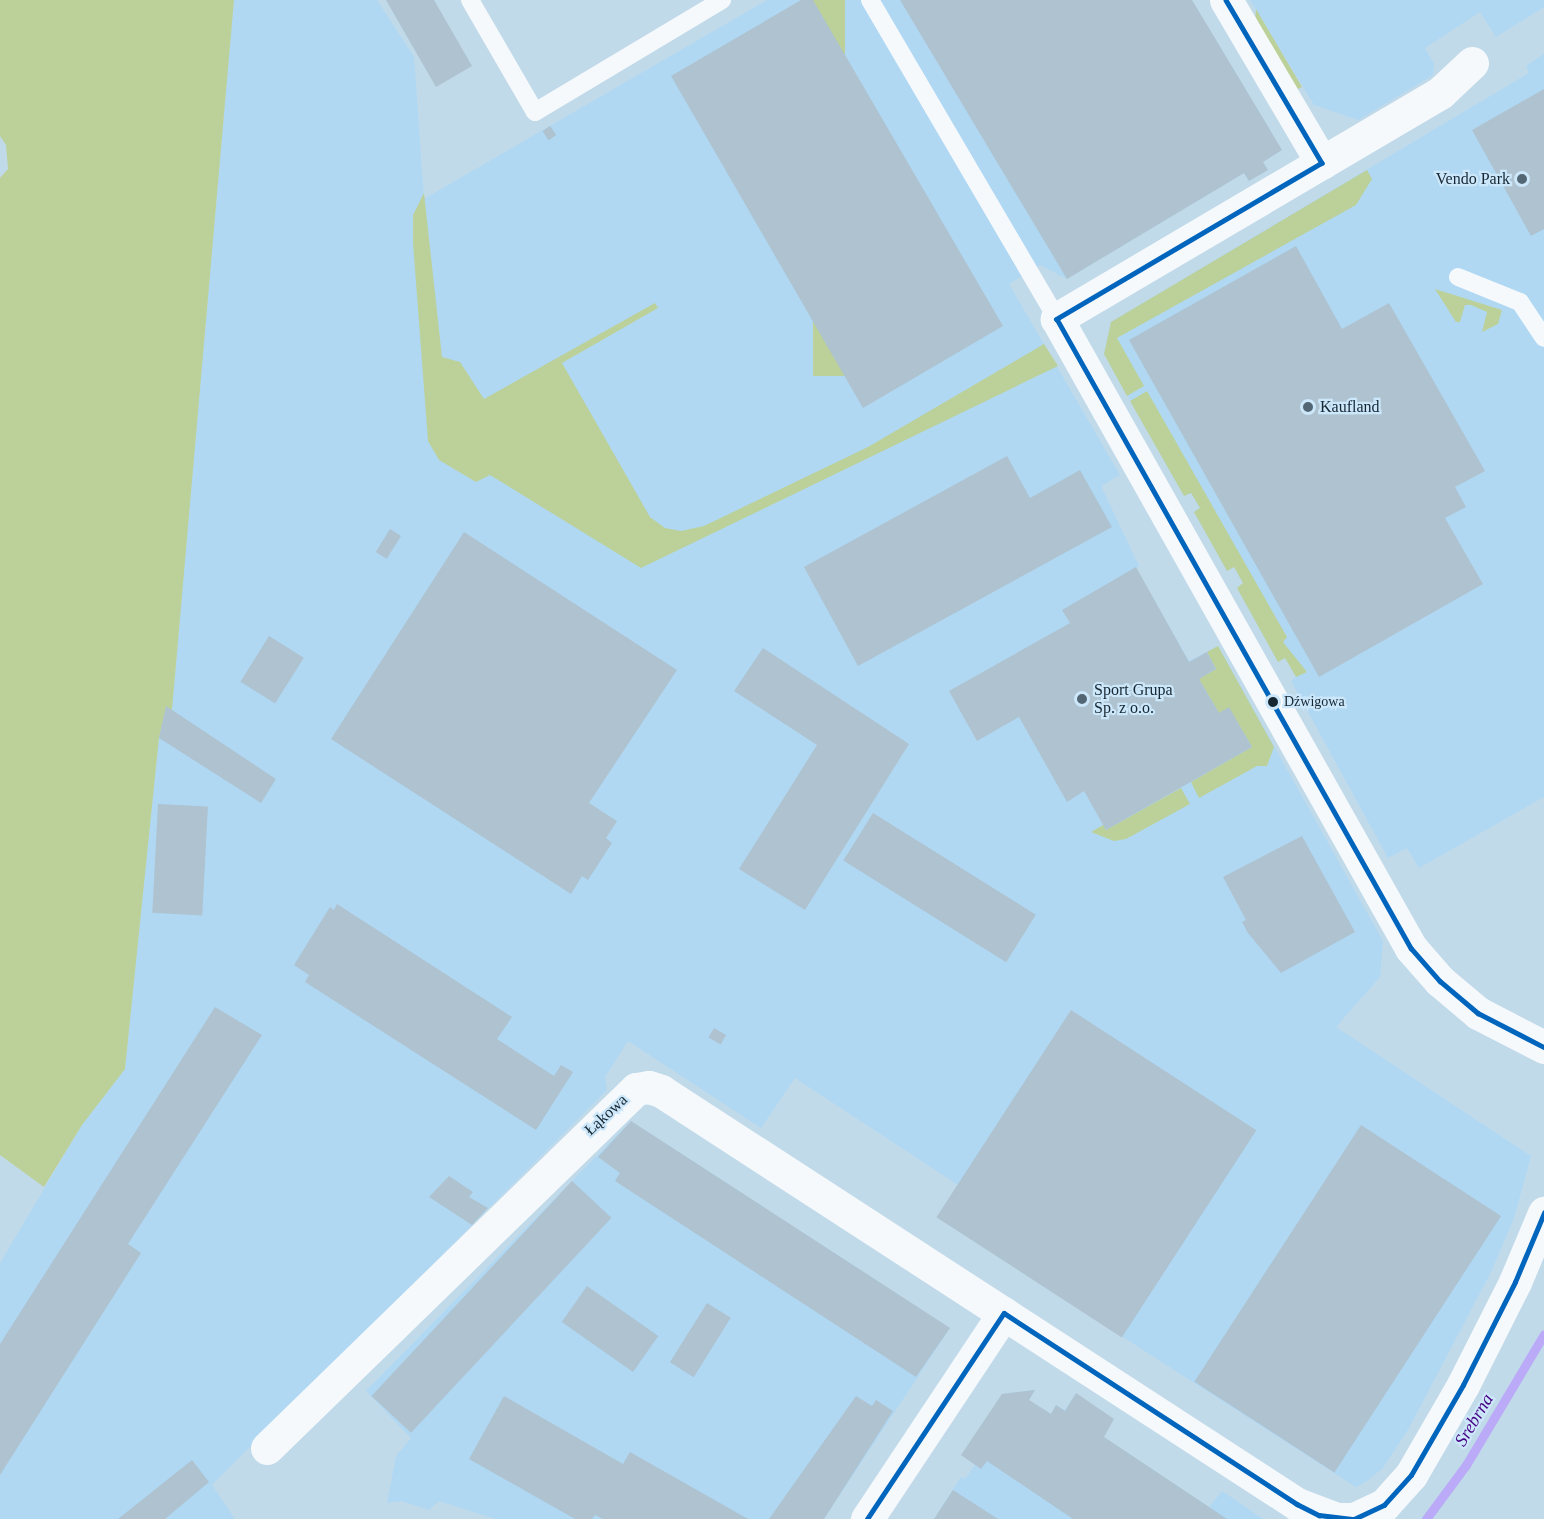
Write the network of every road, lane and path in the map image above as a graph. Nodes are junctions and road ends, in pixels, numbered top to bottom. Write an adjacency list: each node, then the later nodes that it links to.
1 (470, 0): 2 (lane)
2 (722, 0)
3 (870, 0): 8 (lane)
4 (1226, 0): 6 (street)
5 (1472, 63): 6 (street)
6 (1322, 163): 8 (street)
7 (1458, 277): 9 (lane)
8 (1057, 319): 10 (street)
9 (1544, 338)
10 (1544, 1047)
11 (1544, 1213): 12 (street, Łąkowa)
12 (1004, 1314): 13 (street, Łąkowa); 14 (street)
13 (267, 1448)
14 (867, 1519)

